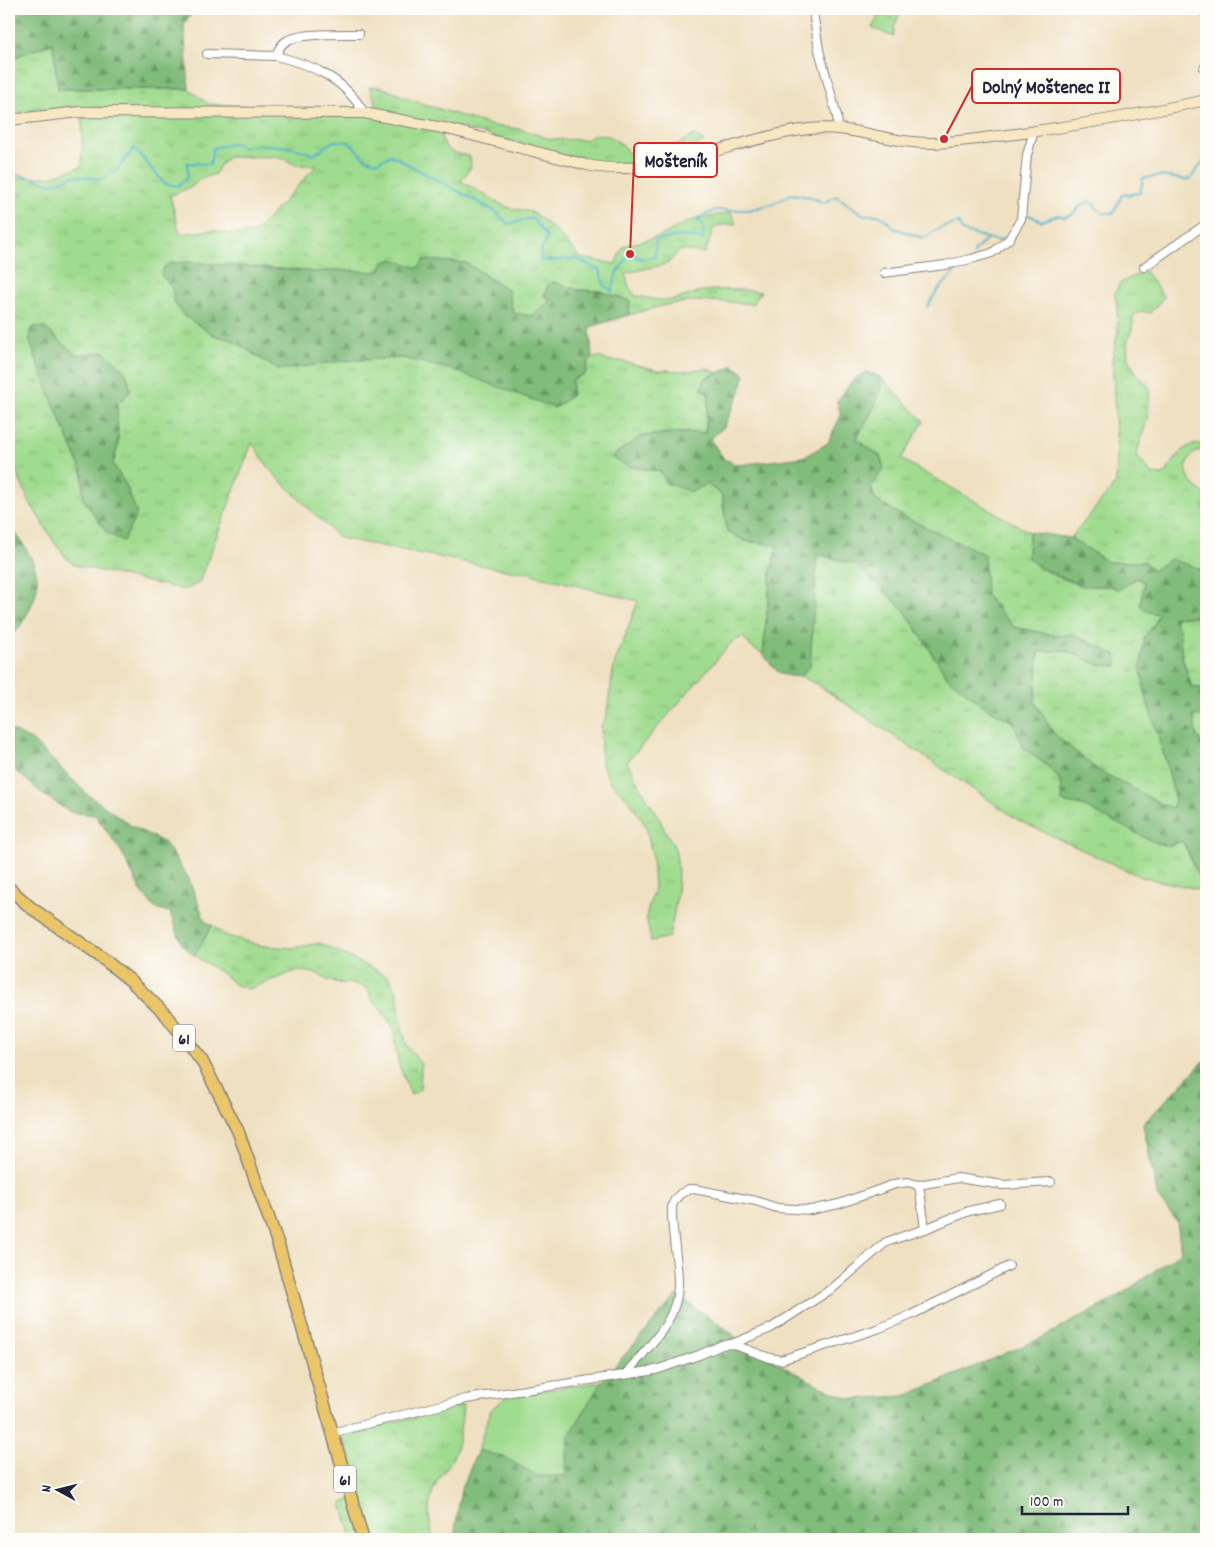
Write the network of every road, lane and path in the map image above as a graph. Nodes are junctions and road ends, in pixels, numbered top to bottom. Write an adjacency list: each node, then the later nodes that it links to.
1 (1202, 9): 2 (street)
2 (1206, 16)
3 (814, 18): 10 (street)
4 (359, 34): 6 (street)
5 (207, 54): 6 (street)
6 (276, 56): 8 (street)
7 (1206, 100): 11 (street)
8 (364, 113): 9 (street); 10 (street)
9 (9, 120)
10 (838, 128): 11 (street)
11 (1034, 131): 14 (street)
12 (1206, 224): 13 (street)
13 (1144, 267)
14 (884, 273)
15 (9, 888): 23 (main road, 61)
16 (1051, 1182): 17 (street)
17 (918, 1185): 19 (street); 22 (street)
18 (1000, 1204): 19 (street)
19 (925, 1229): 21 (street)
20 (1009, 1266): 21 (street)
21 (732, 1344): 22 (street)
22 (626, 1374): 23 (street)
23 (331, 1433): 24 (main road, 61)
24 (363, 1539)

